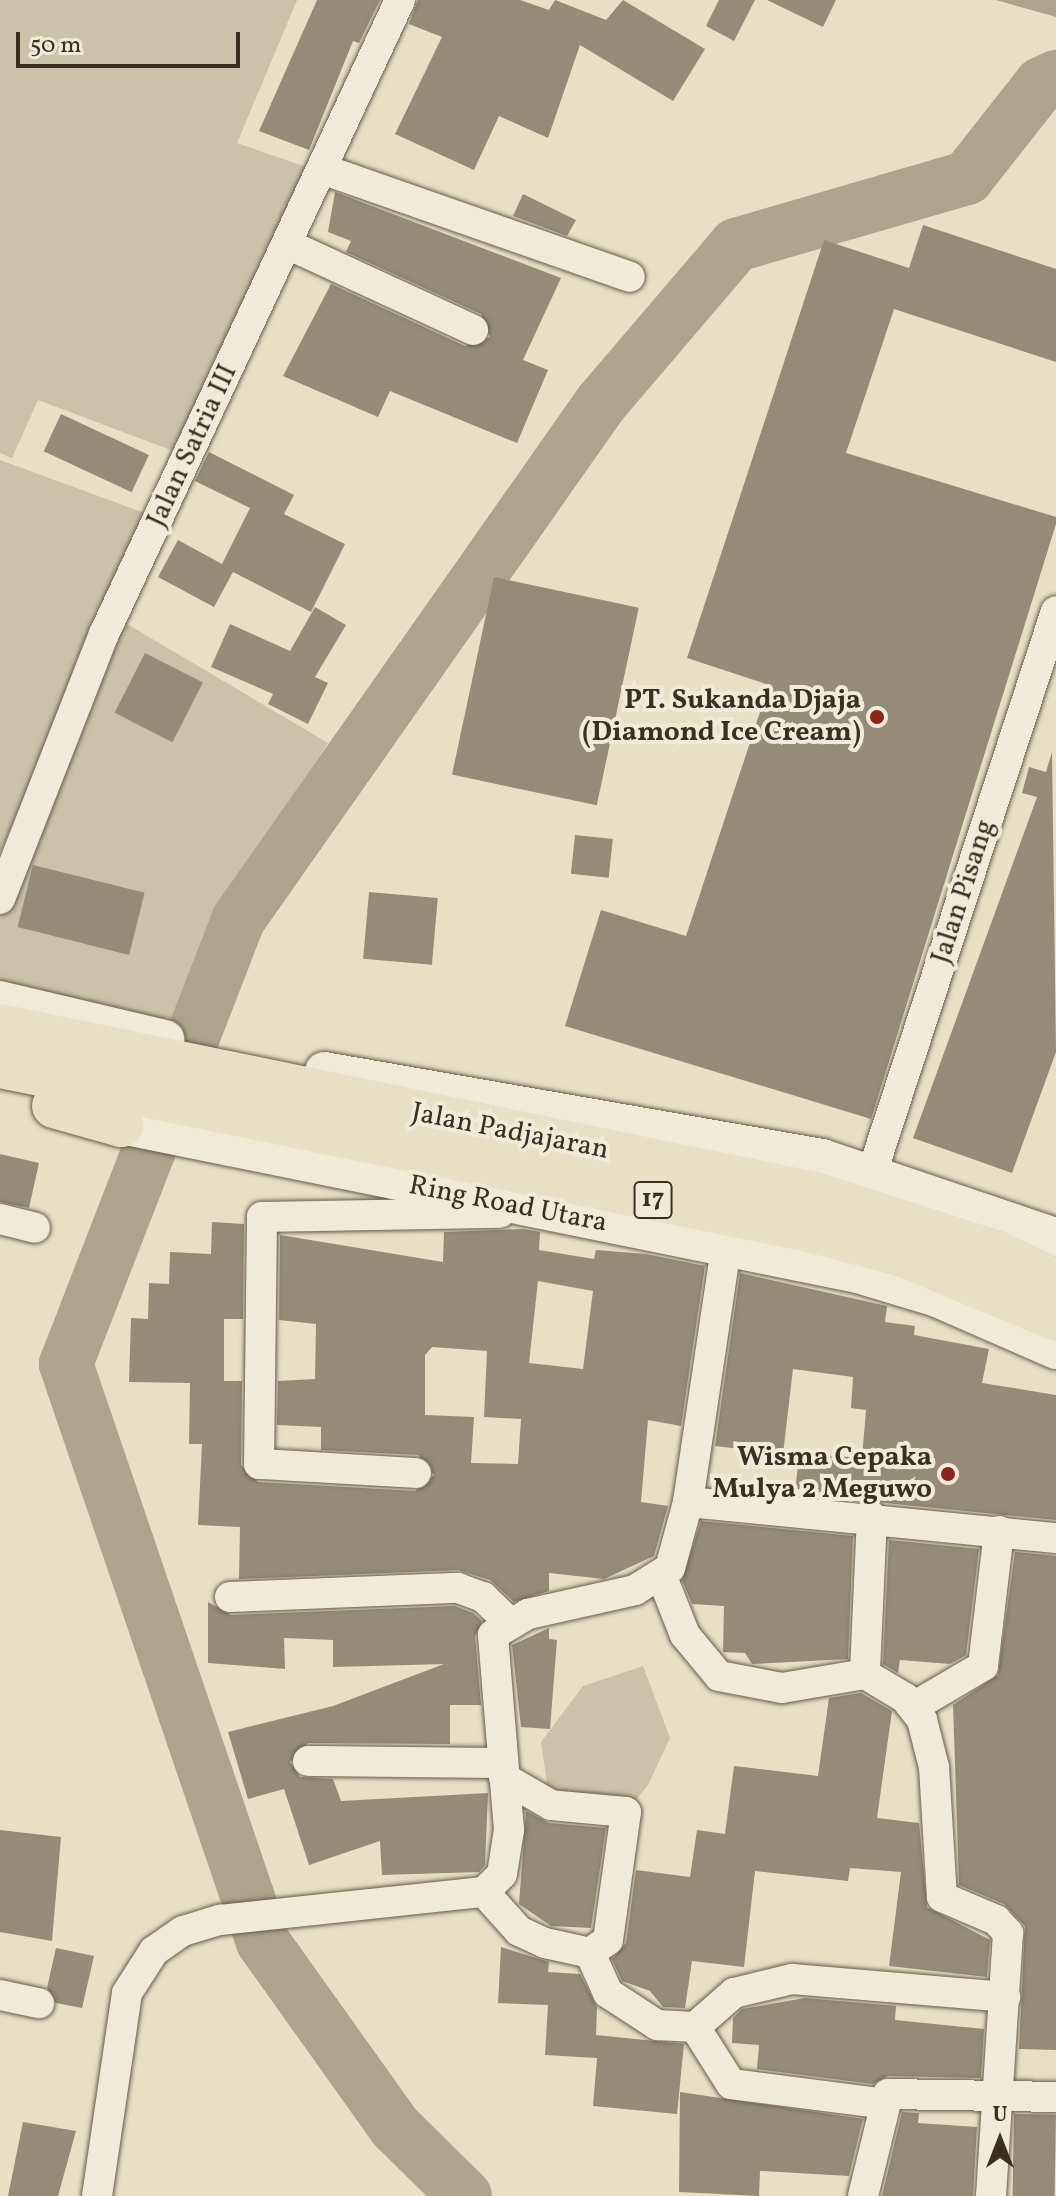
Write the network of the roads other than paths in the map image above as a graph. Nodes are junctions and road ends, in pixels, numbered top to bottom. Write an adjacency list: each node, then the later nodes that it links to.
1 (400, 0): 2 (street, Jalan Satria III)
2 (322, 169): 3 (street, Jalan Satria III); 4 (street)
3 (287, 244): 5 (street); 7 (street, Jalan Satria III)
4 (630, 277)
5 (473, 330)
6 (1056, 611): 15 (street, Jalan Pisang)
7 (0, 899)
8 (0, 1000): 11 (street, Ring Road Utara)
9 (0, 1026): 11 (highway, Jalan Padjajaran / 17)
10 (0, 1066): 11 (highway, Jalan Padjajaran / 17)
11 (132, 1078): 12 (highway, Ring Road Utara); 13 (highway, Jalan Padjajaran / 17); 13 (street, Ring Road Utara)
12 (0, 1091)
13 (244, 1102): 14 (highway, Jalan Padjajaran / 17); 16 (street, Ring Road Utara); 22 (highway, Jalan Padjajaran / 17)
14 (580, 1131): 15 (street); 21 (highway, Jalan Padjajaran / 17)
15 (872, 1173): 19 (street)
16 (552, 1213): 20 (street, Ring Road Utara); 24 (street)
17 (0, 1219): 18 (street)
18 (35, 1228)
19 (1056, 1237)
20 (726, 1247): 23 (street, Ring Road Utara); 25 (street)
21 (1056, 1281)
22 (1056, 1319)
23 (1056, 1350)
24 (416, 1473)
25 (688, 1502): 26 (street); 29 (street)
26 (872, 1517): 27 (street); 32 (street)
27 (999, 1531): 28 (street); 33 (street)
28 (1056, 1538)
29 (662, 1577): 31 (street); 32 (street)
30 (230, 1597): 31 (street)
31 (508, 1621): 35 (street)
32 (865, 1674): 33 (street)
33 (915, 1706): 39 (street)
34 (308, 1761): 35 (street)
35 (503, 1770): 36 (street); 37 (street)
36 (484, 1892): 37 (street); 45 (street)
37 (590, 1953): 41 (street)
38 (0, 1995): 40 (street)
39 (1005, 1997): 41 (street); 42 (street)
40 (39, 2003)
41 (695, 2027): 44 (street)
42 (998, 2093): 43 (street); 44 (street); 47 (street)
43 (1056, 2097)
44 (880, 2103): 46 (street)
45 (97, 2196)
46 (863, 2196)
47 (991, 2196)

